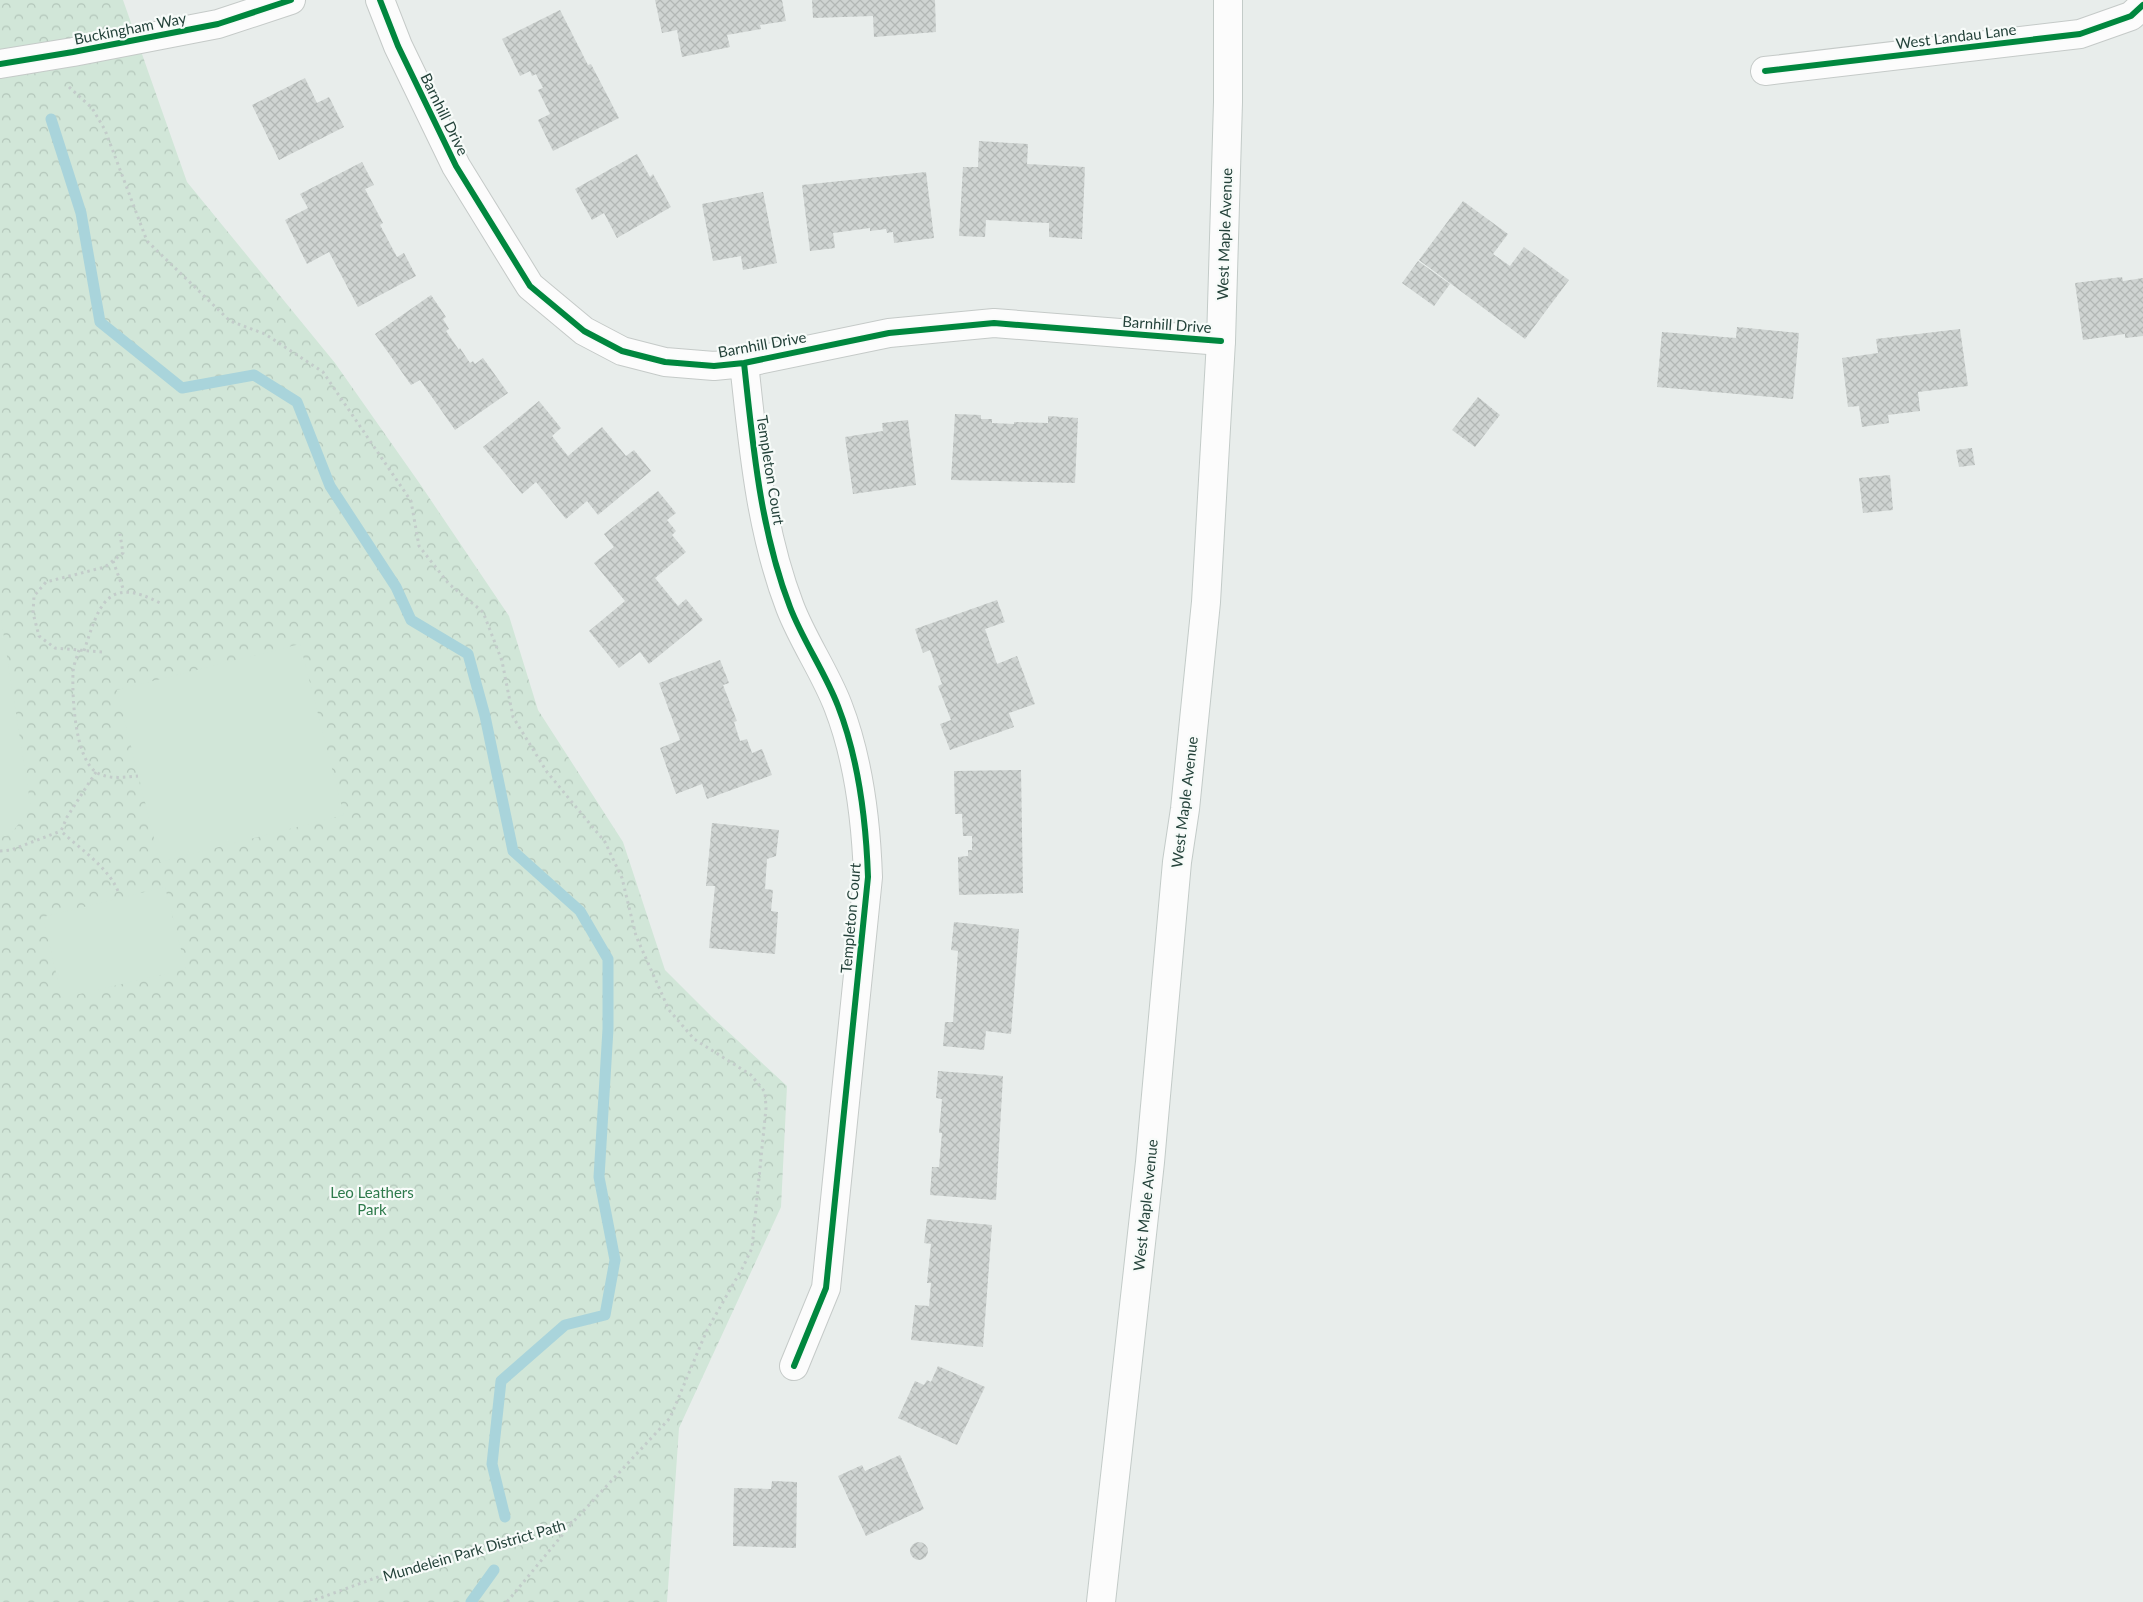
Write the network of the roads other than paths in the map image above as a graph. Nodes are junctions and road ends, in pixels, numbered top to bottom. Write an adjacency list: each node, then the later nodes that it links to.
1 (290, 0): 5 (street, Buckingham Way)
2 (380, 0): 8 (street, Barnhill Drive)
3 (1228, 0): 7 (street, West Maple Avenue)
4 (2143, 5): 6 (street, West Landau Lane)
5 (0, 64)
6 (1765, 70)
7 (1221, 341): 8 (street, Barnhill Drive); 10 (street, West Maple Avenue)
8 (744, 363): 9 (street, Templeton Court)
9 (794, 1366)
10 (1101, 1602)

